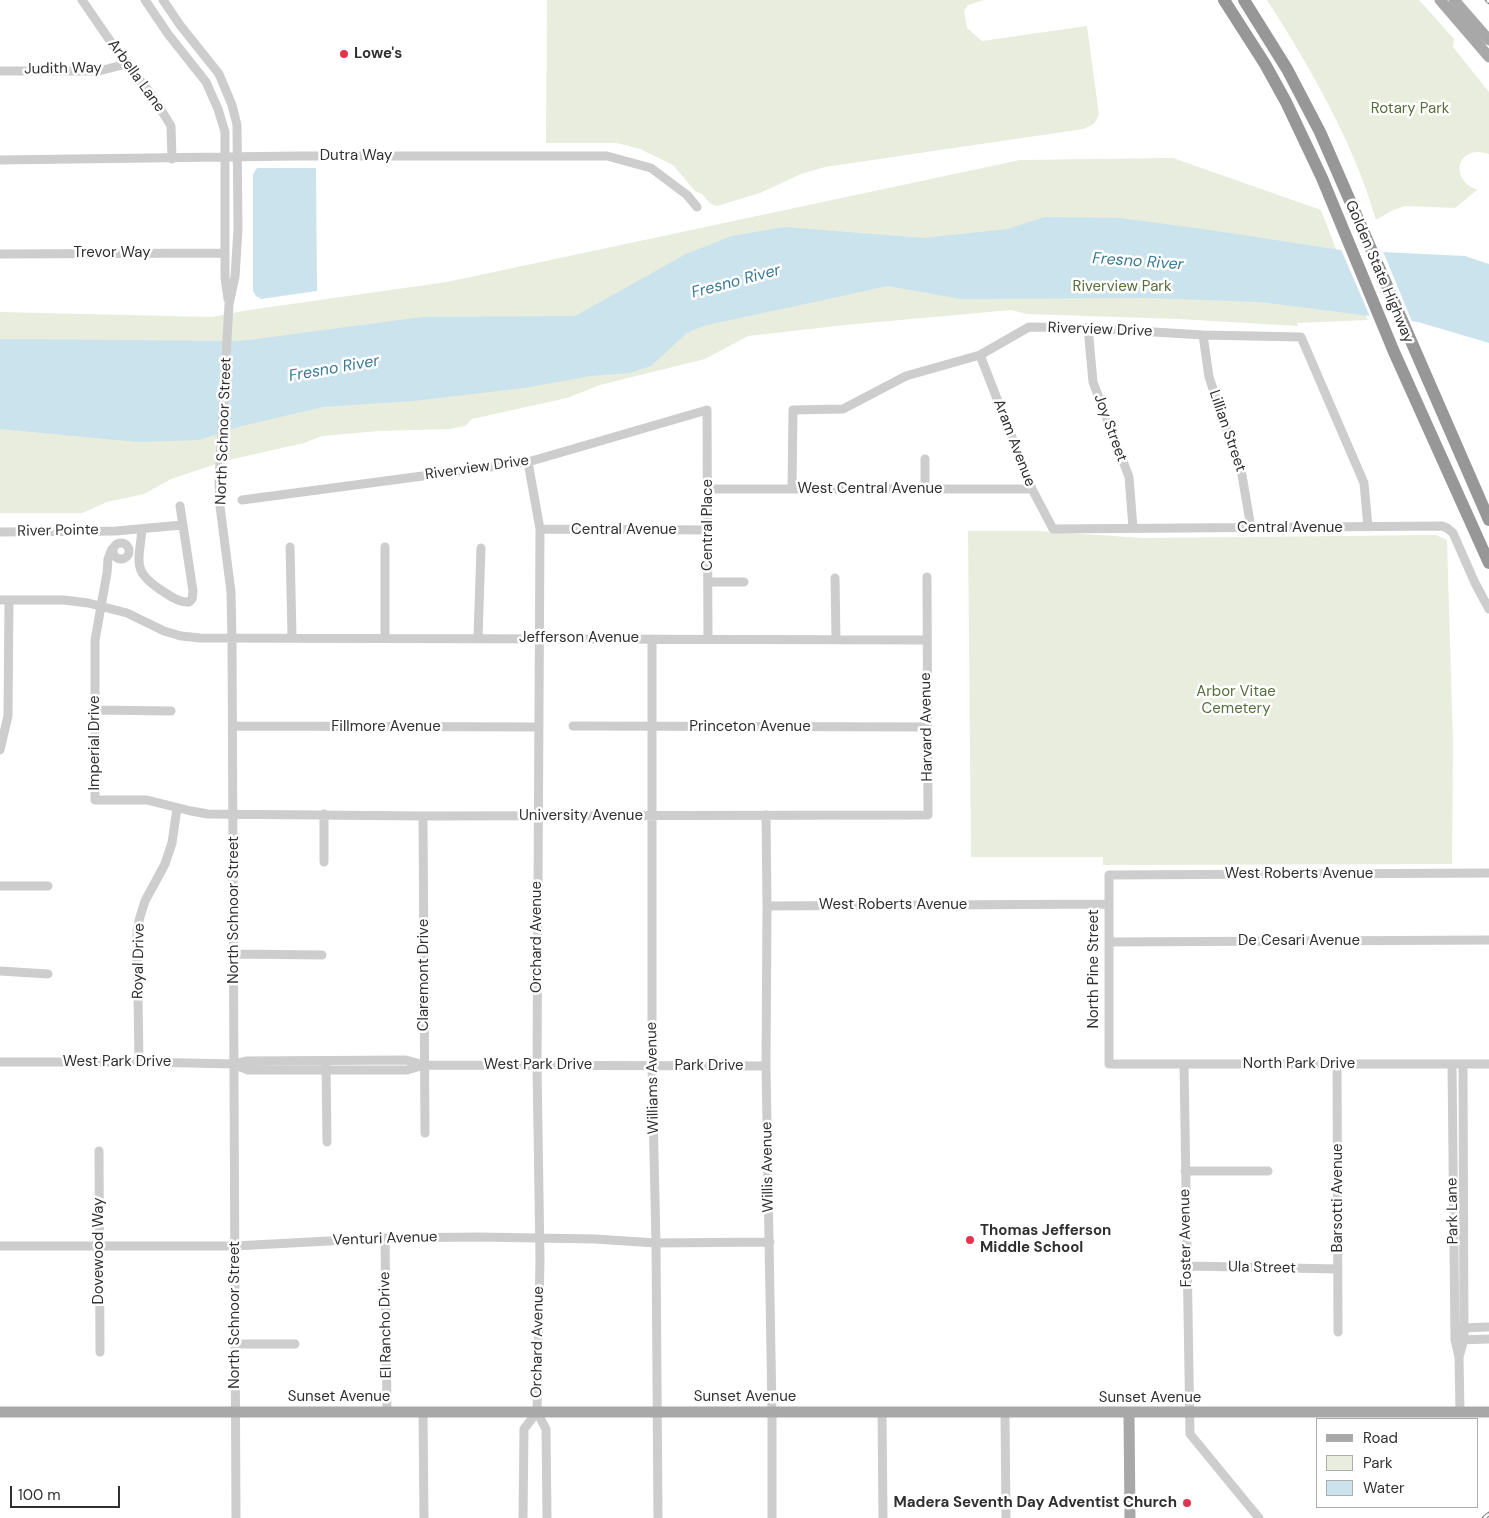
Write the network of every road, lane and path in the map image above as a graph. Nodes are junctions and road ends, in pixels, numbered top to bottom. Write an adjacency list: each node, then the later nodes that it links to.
1 (82, 0): 10 (street, Arbella Lane)
2 (145, 0): 12 (street, North Schnoor Street)
3 (163, 0): 13 (street, North Schnoor Street)
4 (1224, 0): 49 (highway, Golden State Highway)
5 (1244, 0): 32 (highway, Golden State Highway)
6 (1440, 0): 9 (main road)
7 (1454, 0): 8 (main road)
8 (1489, 40)
9 (1489, 57)
10 (126, 64): 11 (street, Judith Way); 14 (street, Arbella Lane)
11 (0, 70)
12 (225, 158): 13 (street, Dutra Way); 14 (street, Dutra Way); 17 (street, North Schnoor Street)
13 (238, 158): 16 (street, Dutra Way); 19 (street, North Schnoor Street)
14 (172, 159): 15 (street, Dutra Way)
15 (0, 160)
16 (697, 206)
17 (224, 253): 18 (street, Trevor Way); 19 (street, North Schnoor Street)
18 (0, 254)
19 (229, 304): 62 (street, North Schnoor Street)
20 (1088, 328): 21 (street, Riverview Drive); 22 (street, Riverview Drive); 35 (street, Joy Street)
21 (1203, 335): 34 (street, Riverview Drive); 36 (street, Lillian Street)
22 (980, 355): 27 (street, Riverview Drive); 29 (street, Aram Avenue)
23 (707, 410): 25 (street, Riverview Drive); 26 (street, Central Place)
24 (926, 459): 28 (street)
25 (528, 462): 30 (street, Riverview Drive); 40 (street, Orchard Avenue)
26 (707, 489): 27 (street, West Central Avenue); 41 (street, Central Place)
27 (792, 489): 28 (street, West Central Avenue)
28 (925, 489): 29 (street, West Central Avenue)
29 (1032, 489): 35 (street, Aram Avenue)
30 (242, 500)
31 (180, 506): 33 (street)
32 (1489, 520)
33 (182, 525): 37 (street, River Pointe); 37 (street)
34 (1368, 527): 36 (street, Central Avenue); 57 (street, Central Avenue)
35 (1133, 528): 36 (street, Central Avenue)
36 (1251, 528)
37 (142, 529): 39 (street, River Pointe)
38 (116, 530): 39 (street, River Pointe); 42 (street, River Pointe); 43 (street, River Pointe)
39 (132, 530): 44 (street, River Pointe)
40 (540, 530): 41 (street, Central Avenue); 61 (street, Orchard Avenue)
41 (708, 530): 53 (street, Central Place)
42 (0, 532)
43 (114, 547): 44 (street, River Pointe); 48 (street, River Pointe); 50 (street, River Pointe)
44 (128, 547): 48 (street, River Pointe)
45 (290, 547): 58 (street)
46 (385, 547): 59 (street)
47 (481, 548): 60 (street)
48 (118, 558): 50 (street, River Pointe)
49 (1489, 563)
50 (107, 573): 56 (street, River Pointe)
51 (927, 577): 66 (street, Harvard Avenue)
52 (836, 578): 65 (street)
53 (708, 582): 54 (street); 64 (street, Central Place)
54 (744, 582)
55 (4, 600): 56 (street); 74 (street)
56 (101, 607): 62 (street); 67 (street, Imperial Drive)
57 (1489, 609)
58 (292, 638): 59 (street, Jefferson Avenue); 62 (street, Jefferson Avenue)
59 (385, 638): 60 (street, Jefferson Avenue)
60 (478, 638): 61 (street, Jefferson Avenue)
61 (539, 638): 63 (street, Jefferson Avenue); 73 (street, Orchard Avenue)
62 (232, 639): 69 (street, North Schnoor Street)
63 (652, 639): 64 (street, Jefferson Avenue); 71 (street, Williams Avenue)
64 (708, 639): 65 (street, Jefferson Avenue)
65 (836, 639): 66 (street, Jefferson Avenue)
66 (926, 640): 72 (street, Harvard Avenue)
67 (95, 710): 68 (street); 75 (street, Imperial Drive)
68 (171, 711)
69 (233, 726): 73 (street, Fillmore Avenue); 76 (street, North Schnoor Street)
70 (573, 726): 71 (street, Princeton Avenue)
71 (652, 726): 72 (street, Princeton Avenue); 78 (street, Williams Avenue)
72 (927, 727): 80 (street, Harvard Avenue)
73 (539, 728): 82 (street, Orchard Avenue)
74 (0, 750)
75 (177, 808): 76 (street, Imperial Drive); 98 (street, Royal Drive)
76 (233, 814): 77 (street, University Avenue); 92 (street, North Schnoor Street)
77 (324, 814): 81 (street, University Avenue); 83 (street)
78 (653, 815): 79 (street, University Avenue); 82 (street, University Avenue); 108 (street, Williams Avenue)
79 (766, 815): 80 (street, University Avenue); 89 (street, Willis Avenue)
80 (928, 815)
81 (423, 816): 82 (street, University Avenue); 106 (street, Claremont Drive)
82 (537, 816): 107 (street, Orchard Avenue)
83 (324, 862)
84 (1489, 873): 85 (street, West Roberts Avenue)
85 (1109, 875): 88 (street, North Pine Street)
86 (0, 886): 87 (street)
87 (48, 886)
88 (1108, 904): 89 (street, West Roberts Avenue); 91 (street, North Pine Street)
89 (767, 906): 109 (street, Willis Avenue)
90 (1489, 940): 91 (street, De Cesari Avenue)
91 (1109, 942): 100 (street, North Pine Street)
92 (234, 954): 93 (street); 99 (street, North Schnoor Street)
93 (322, 955)
94 (0, 971): 95 (street)
95 (48, 974)
96 (326, 1060): 99 (street, West Park Drive); 106 (street, West Park Drive); 110 (street)
97 (0, 1062): 98 (street, West Park Drive)
98 (139, 1062): 99 (street, West Park Drive)
99 (234, 1064): 110 (street, West Park Drive); 121 (street, North Schnoor Street)
100 (1109, 1064): 101 (street, North Park Drive)
101 (1184, 1064): 102 (street, North Park Drive); 114 (street, Foster Avenue)
102 (1337, 1064): 103 (street, North Park Drive); 124 (street, Barsotti Avenue)
103 (1452, 1064): 104 (street, North Park Drive); 126 (street, Park Lane)
104 (1463, 1064): 105 (street, North Park Drive); 126 (street, Park Lane)
105 (1489, 1064)
106 (424, 1065): 107 (street, West Park Drive); 110 (street, West Park Drive); 111 (street, Claremont Drive)
107 (537, 1065): 108 (street, West Park Drive); 117 (street, Orchard Avenue)
108 (652, 1066): 109 (street, Park Drive); 118 (street, Williams Avenue)
109 (766, 1066): 119 (street, Willis Avenue)
110 (326, 1070): 112 (street)
111 (424, 1133)
112 (327, 1142)
113 (99, 1151): 122 (street, Dovewood Way)
114 (1185, 1171): 115 (street); 123 (street, Foster Avenue)
115 (1268, 1171)
116 (385, 1238): 117 (street, Venturi Avenue); 121 (street, Venturi Avenue); 136 (street, El Rancho Drive)
117 (540, 1239): 118 (street, Venturi Avenue); 138 (street, Orchard Avenue)
118 (656, 1242): 119 (street, Venturi Avenue); 139 (street, Williams Avenue)
119 (770, 1242): 140 (street, Willis Avenue)
120 (0, 1246): 122 (street, Venturi Avenue)
121 (235, 1246): 122 (street, Venturi Avenue); 131 (street, North Schnoor Street)
122 (98, 1247): 133 (street, Dovewood Way)
123 (1187, 1266): 124 (street, Ula Street); 147 (street, Foster Avenue)
124 (1338, 1269): 127 (street, Barsotti Avenue)
125 (1489, 1327): 126 (street)
126 (1459, 1328): 129 (street, Park Lane); 130 (street, Park Lane)
127 (1338, 1332)
128 (1489, 1339): 130 (street)
129 (1454, 1340): 130 (street); 134 (street, Park Lane)
130 (1464, 1340): 134 (street, Park Lane)
131 (235, 1344): 132 (street); 145 (street, North Schnoor Street)
132 (295, 1344)
133 (100, 1352)
134 (1459, 1357): 143 (street, Park Lane)
135 (0, 1412): 145 (main road, Sunset Avenue)
136 (387, 1412): 137 (main road, Sunset Avenue); 145 (main road, Sunset Avenue)
137 (423, 1412): 138 (main road, Sunset Avenue); 149 (street)
138 (537, 1412): 139 (main road, Sunset Avenue); 150 (street); 151 (street)
139 (658, 1412): 140 (main road, Sunset Avenue); 152 (street, Williams Avenue)
140 (772, 1412): 141 (main road, Sunset Avenue); 153 (street, Willis Avenue)
141 (882, 1412): 142 (main road, Sunset Avenue); 154 (street)
142 (1005, 1412): 146 (main road, Sunset Avenue); 155 (street)
143 (1460, 1412): 144 (main road, Sunset Avenue); 147 (main road, Sunset Avenue)
144 (1489, 1412)
145 (236, 1413): 148 (street, North Schnoor Street)
146 (1129, 1413): 147 (main road, Sunset Avenue); 156 (main road)
147 (1189, 1413): 157 (street, Foster Avenue)
148 (236, 1518)
149 (424, 1518)
150 (524, 1518)
151 (546, 1518)
152 (658, 1518)
153 (772, 1518)
154 (883, 1518)
155 (1006, 1518)
156 (1130, 1518)
157 (1259, 1518)

